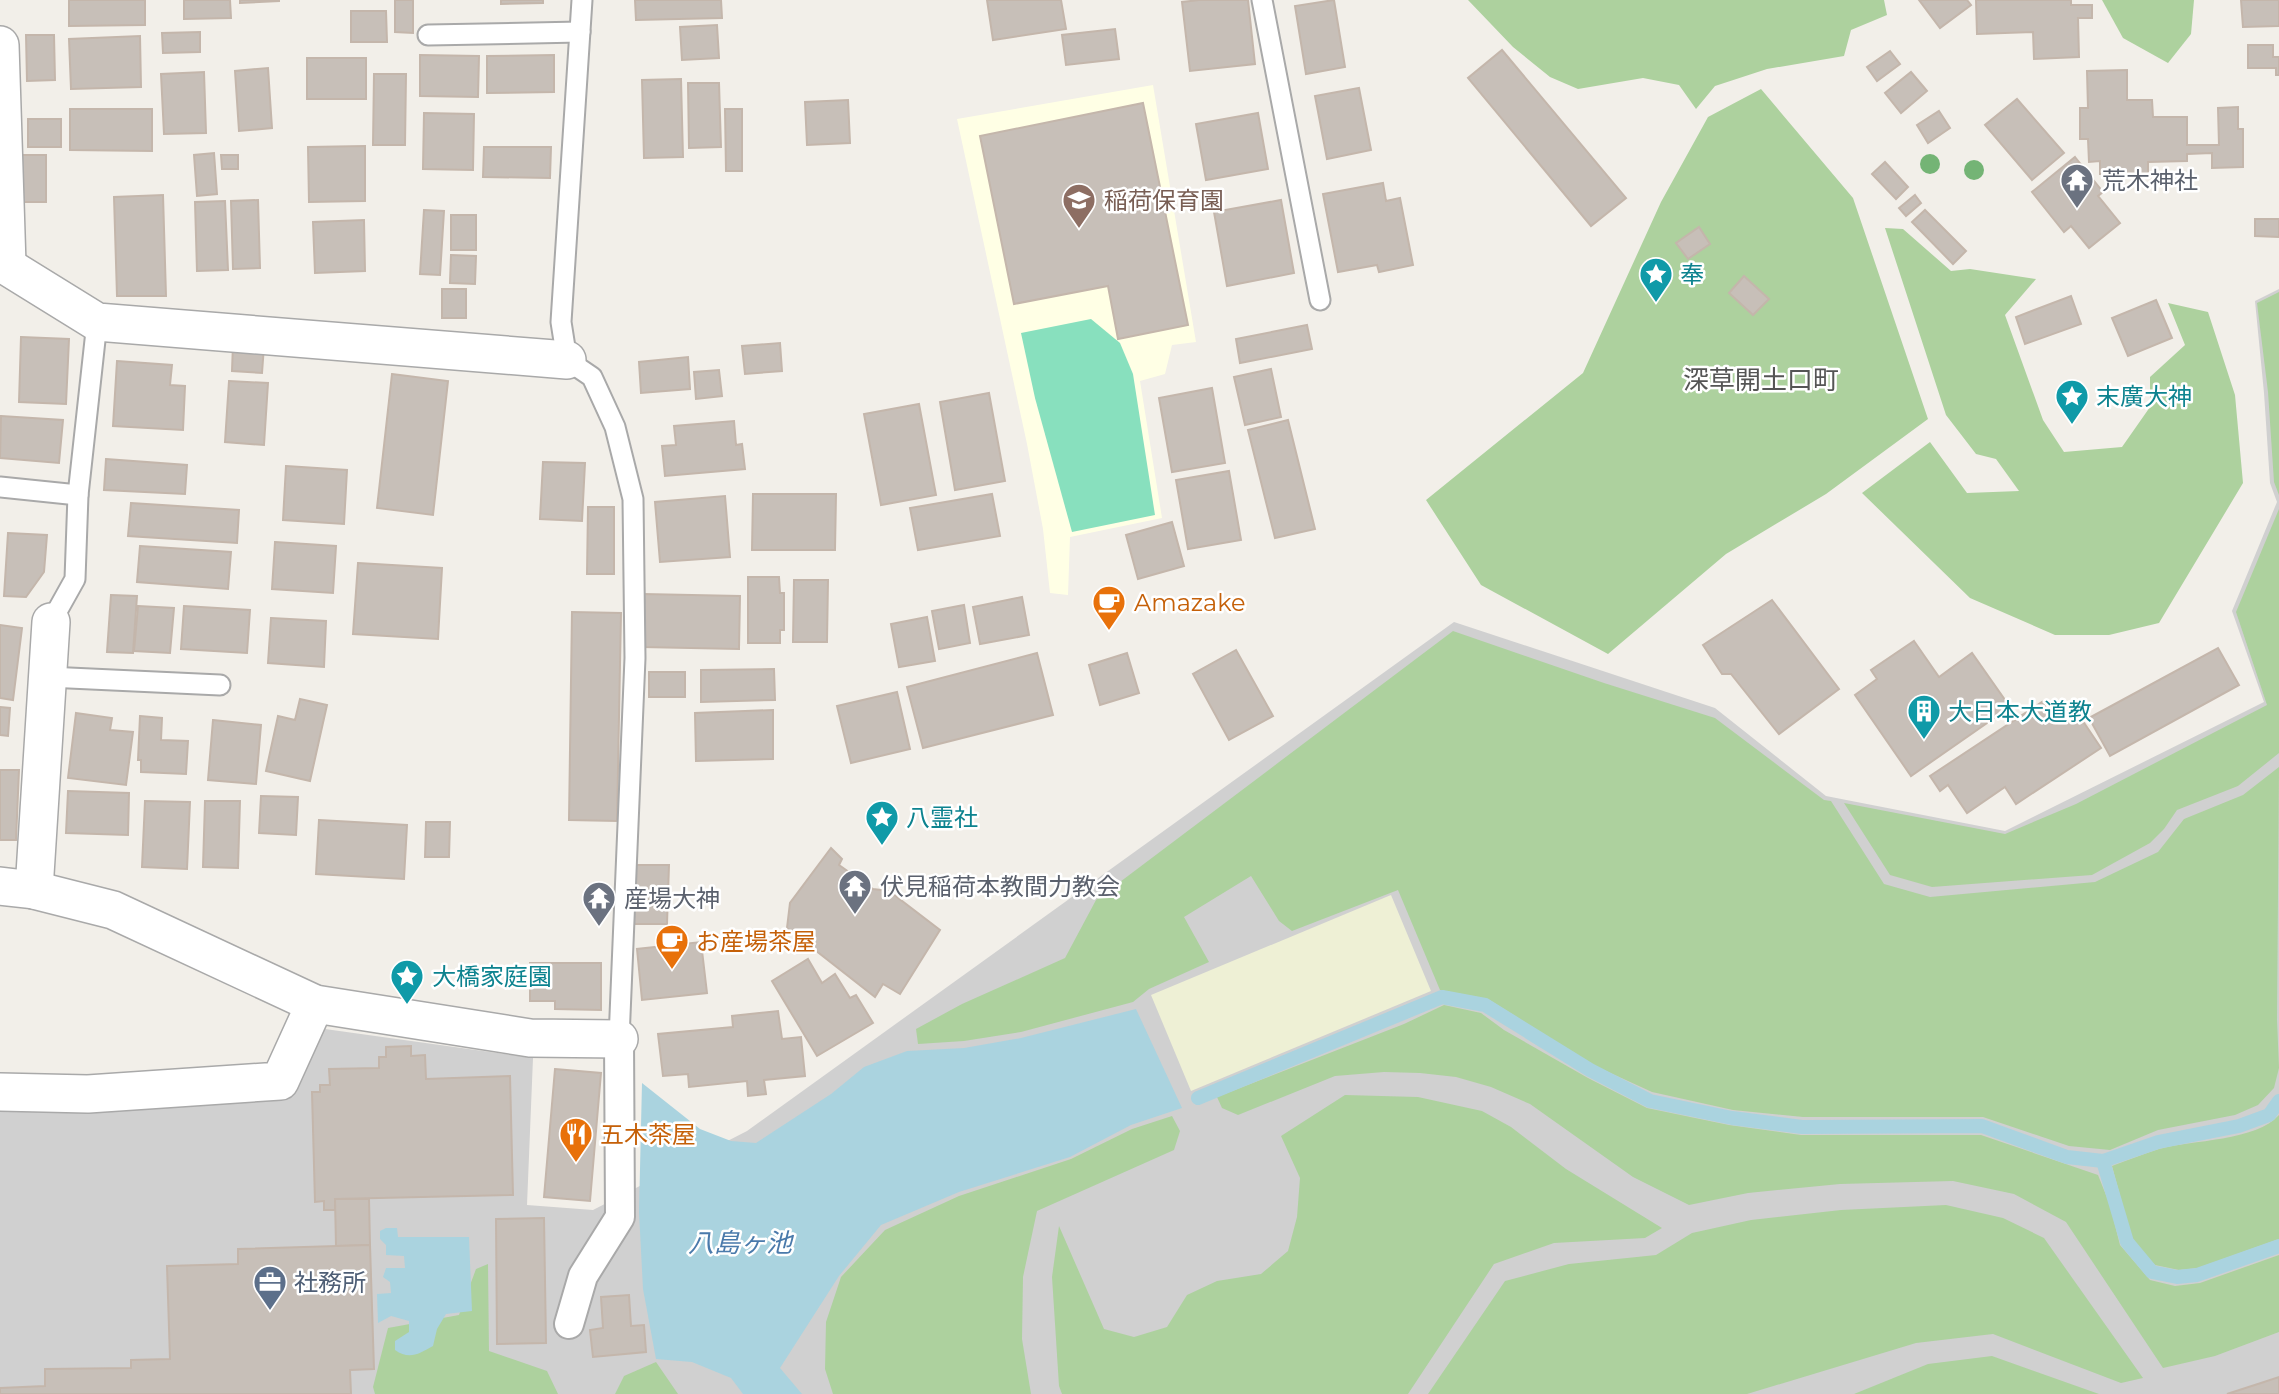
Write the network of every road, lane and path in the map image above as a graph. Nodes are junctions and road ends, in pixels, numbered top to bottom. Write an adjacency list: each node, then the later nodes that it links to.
1 (582, 0): 3 (lane)
2 (1262, 0): 7 (lane)
3 (580, 32): 4 (lane); 9 (lane)
4 (428, 35)
5 (0, 45): 6 (street)
6 (4, 264): 8 (street)
7 (1320, 300)
8 (97, 322): 9 (street); 11 (lane)
9 (567, 360): 17 (lane)
10 (0, 488): 11 (lane)
11 (78, 495): 12 (lane)
12 (51, 622): 13 (street)
13 (48, 677): 14 (lane); 15 (street)
14 (220, 685)
15 (17, 888): 16 (street)
16 (315, 1004): 17 (street); 18 (street)
17 (619, 1039): 19 (street)
18 (0, 1091)
19 (569, 1324)

